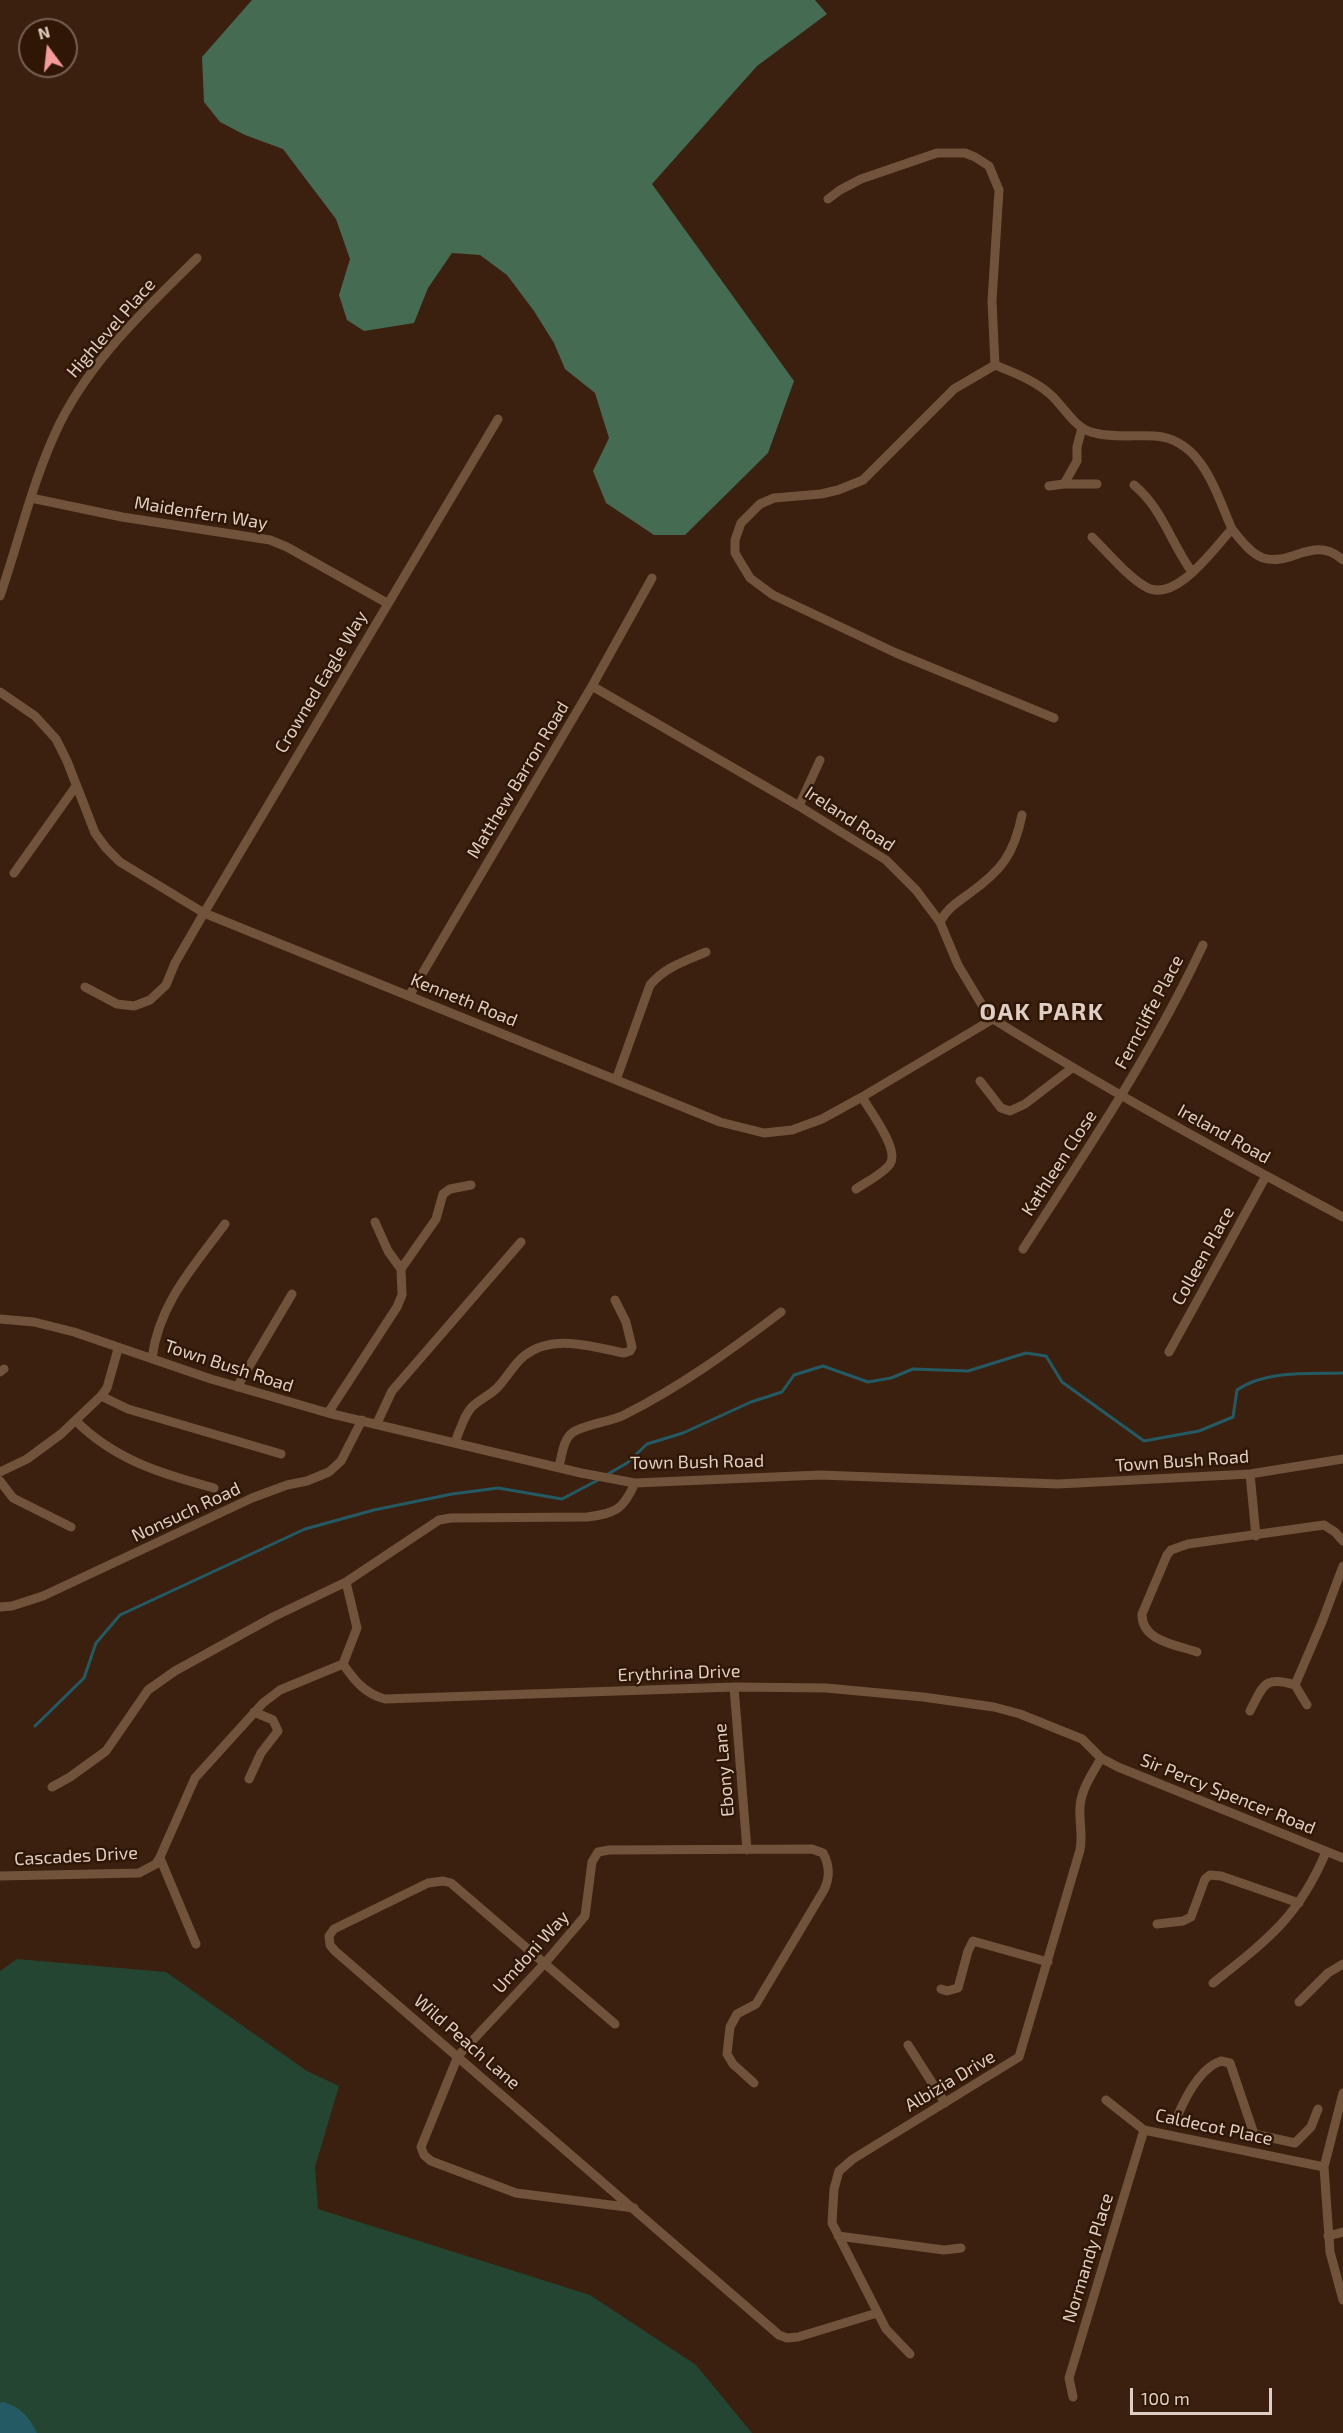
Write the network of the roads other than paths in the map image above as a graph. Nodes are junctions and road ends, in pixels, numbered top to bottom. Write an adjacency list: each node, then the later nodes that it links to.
1 (828, 199): 3 (street)
2 (197, 258): 10 (street, Highlevel Place)
3 (995, 365): 5 (street); 20 (street)
4 (498, 419): 17 (street, Crowned Eagle Way)
5 (1082, 428): 6 (street); 11 (street)
6 (1064, 484): 7 (street); 9 (street)
7 (1097, 484)
8 (1134, 485): 14 (street)
9 (1049, 486)
10 (31, 498): 16 (street, Highlevel Place); 17 (street, Maidenfern Way)
11 (1232, 529): 13 (street); 14 (street)
12 (1092, 537): 14 (street)
13 (1343, 561)
14 (1192, 572)
15 (652, 578): 18 (street, Matthew Barron Road)
16 (0, 596)
17 (387, 603): 26 (street, Crowned Eagle Way)
18 (592, 686): 23 (street, Ireland Road); 31 (street, Matthew Barron Road)
19 (0, 692): 22 (street, Kenneth Road)
20 (1054, 718)
21 (820, 760): 23 (street)
22 (76, 786): 25 (street); 26 (street, Kenneth Road)
23 (800, 806): 27 (street, Ireland Road)
24 (1022, 815): 27 (street)
25 (14, 873)
26 (204, 913): 30 (street, Crowned Eagle Way); 31 (street, Kenneth Road)
27 (940, 922): 32 (street, Ireland Road)
28 (1203, 945): 36 (street, Ferncliffe Place)
29 (706, 952): 34 (street)
30 (84, 987)
31 (409, 996): 34 (street, Kenneth Road)
32 (993, 1019): 33 (street, Ireland Road); 37 (street, Kenneth Road)
33 (1072, 1068): 35 (street); 36 (street, Ireland Road)
34 (616, 1080): 37 (street, Kenneth Road)
35 (980, 1081)
36 (1123, 1095): 38 (street, Ireland Road); 45 (street, Kathleen Close)
37 (862, 1097): 40 (street)
38 (1266, 1176): 41 (street, Ireland Road); 52 (street, Colleen Place)
39 (471, 1185): 46 (street)
40 (856, 1189)
41 (1343, 1217)
42 (375, 1222): 46 (street)
43 (225, 1224): 53 (street)
44 (520, 1242): 59 (street)
45 (1023, 1249)
46 (401, 1269): 56 (street)
47 (292, 1294): 54 (street)
48 (615, 1300): 60 (street)
49 (781, 1312): 63 (street)
50 (0, 1319): 51 (street, Town Bush Road)
51 (118, 1349): 53 (street, Town Bush Road); 55 (street)
52 (1169, 1352)
53 (152, 1358): 54 (street, Town Bush Road)
54 (237, 1387): 56 (street, Town Bush Road)
55 (101, 1396): 58 (street); 61 (street)
56 (328, 1413): 57 (street, Town Bush Road)
57 (362, 1420): 59 (street, Town Bush Road); 74 (street, Nonsuch Road)
58 (76, 1421): 64 (street); 68 (street)
59 (377, 1423): 60 (street, Town Bush Road)
60 (455, 1442): 63 (street, Town Bush Road)
61 (281, 1454)
62 (1343, 1459): 65 (street, Town Bush Road)
63 (560, 1466): 67 (street, Town Bush Road)
64 (0, 1472)
65 (1250, 1473): 67 (street, Town Bush Road); 70 (street)
66 (0, 1481): 69 (street)
67 (635, 1483): 73 (street)
68 (214, 1488)
69 (71, 1527)
70 (1256, 1536): 71 (street); 75 (street)
71 (1343, 1541)
72 (1343, 1566): 77 (street)
73 (346, 1582): 76 (street); 84 (street)
74 (0, 1607)
75 (1197, 1652)
76 (343, 1664): 78 (street, Erythrina Drive); 81 (street, Cascades Drive)
77 (1294, 1685): 79 (street); 80 (street)
78 (734, 1688): 82 (street, Erythrina Drive); 85 (street, Ebony Lane)
79 (1307, 1705)
80 (1250, 1711)
81 (254, 1712): 83 (street); 87 (street, Cascades Drive)
82 (1101, 1758): 86 (street, Sir Percy Spencer Road); 93 (street, Albizia Drive)
83 (249, 1779)
84 (52, 1787)
85 (747, 1850): 94 (street, Umdoni Way); 102 (street, Umdoni Way)
86 (1326, 1852): 88 (street, Sir Percy Spencer Road); 90 (street)
87 (160, 1858): 89 (street, Cascades Drive); 92 (street)
88 (1343, 1858)
89 (0, 1876)
90 (1299, 1903): 91 (street); 96 (street)
91 (1157, 1924)
92 (196, 1944)
93 (1048, 1962): 97 (street); 105 (street, Albizia Drive)
94 (544, 1963): 99 (street, Wild Peach Lane); 101 (street, Umdoni Way); 101 (street, Wild Peach Lane)
95 (1343, 1964): 98 (street)
96 (1213, 1983)
97 (941, 1989)
98 (1299, 2002)
99 (615, 2024)
100 (908, 2044): 105 (street)
101 (458, 2056): 112 (street, Wild Peach Lane); 112 (street, Umdoni Way)
102 (754, 2083)
103 (1343, 2092): 111 (street)
104 (1106, 2100): 108 (street, Caldecot Place)
105 (945, 2103): 114 (street, Albizia Drive)
106 (1318, 2109): 109 (street)
107 (1177, 2117): 109 (street)
108 (1144, 2130): 110 (street, Caldecot Place); 120 (street, Normandy Place)
109 (1254, 2134): 110 (street)
110 (1251, 2151): 111 (street, Caldecot Place)
111 (1324, 2167): 115 (street)
112 (634, 2208): 118 (street, Wild Peach Lane)
113 (1343, 2232): 115 (street)
114 (838, 2236): 116 (street); 118 (street, Albizia Drive)
115 (1328, 2236): 117 (street)
116 (961, 2248)
117 (1343, 2300)
118 (877, 2313): 119 (street, Albizia Drive)
119 (910, 2355)
120 (1073, 2397)

